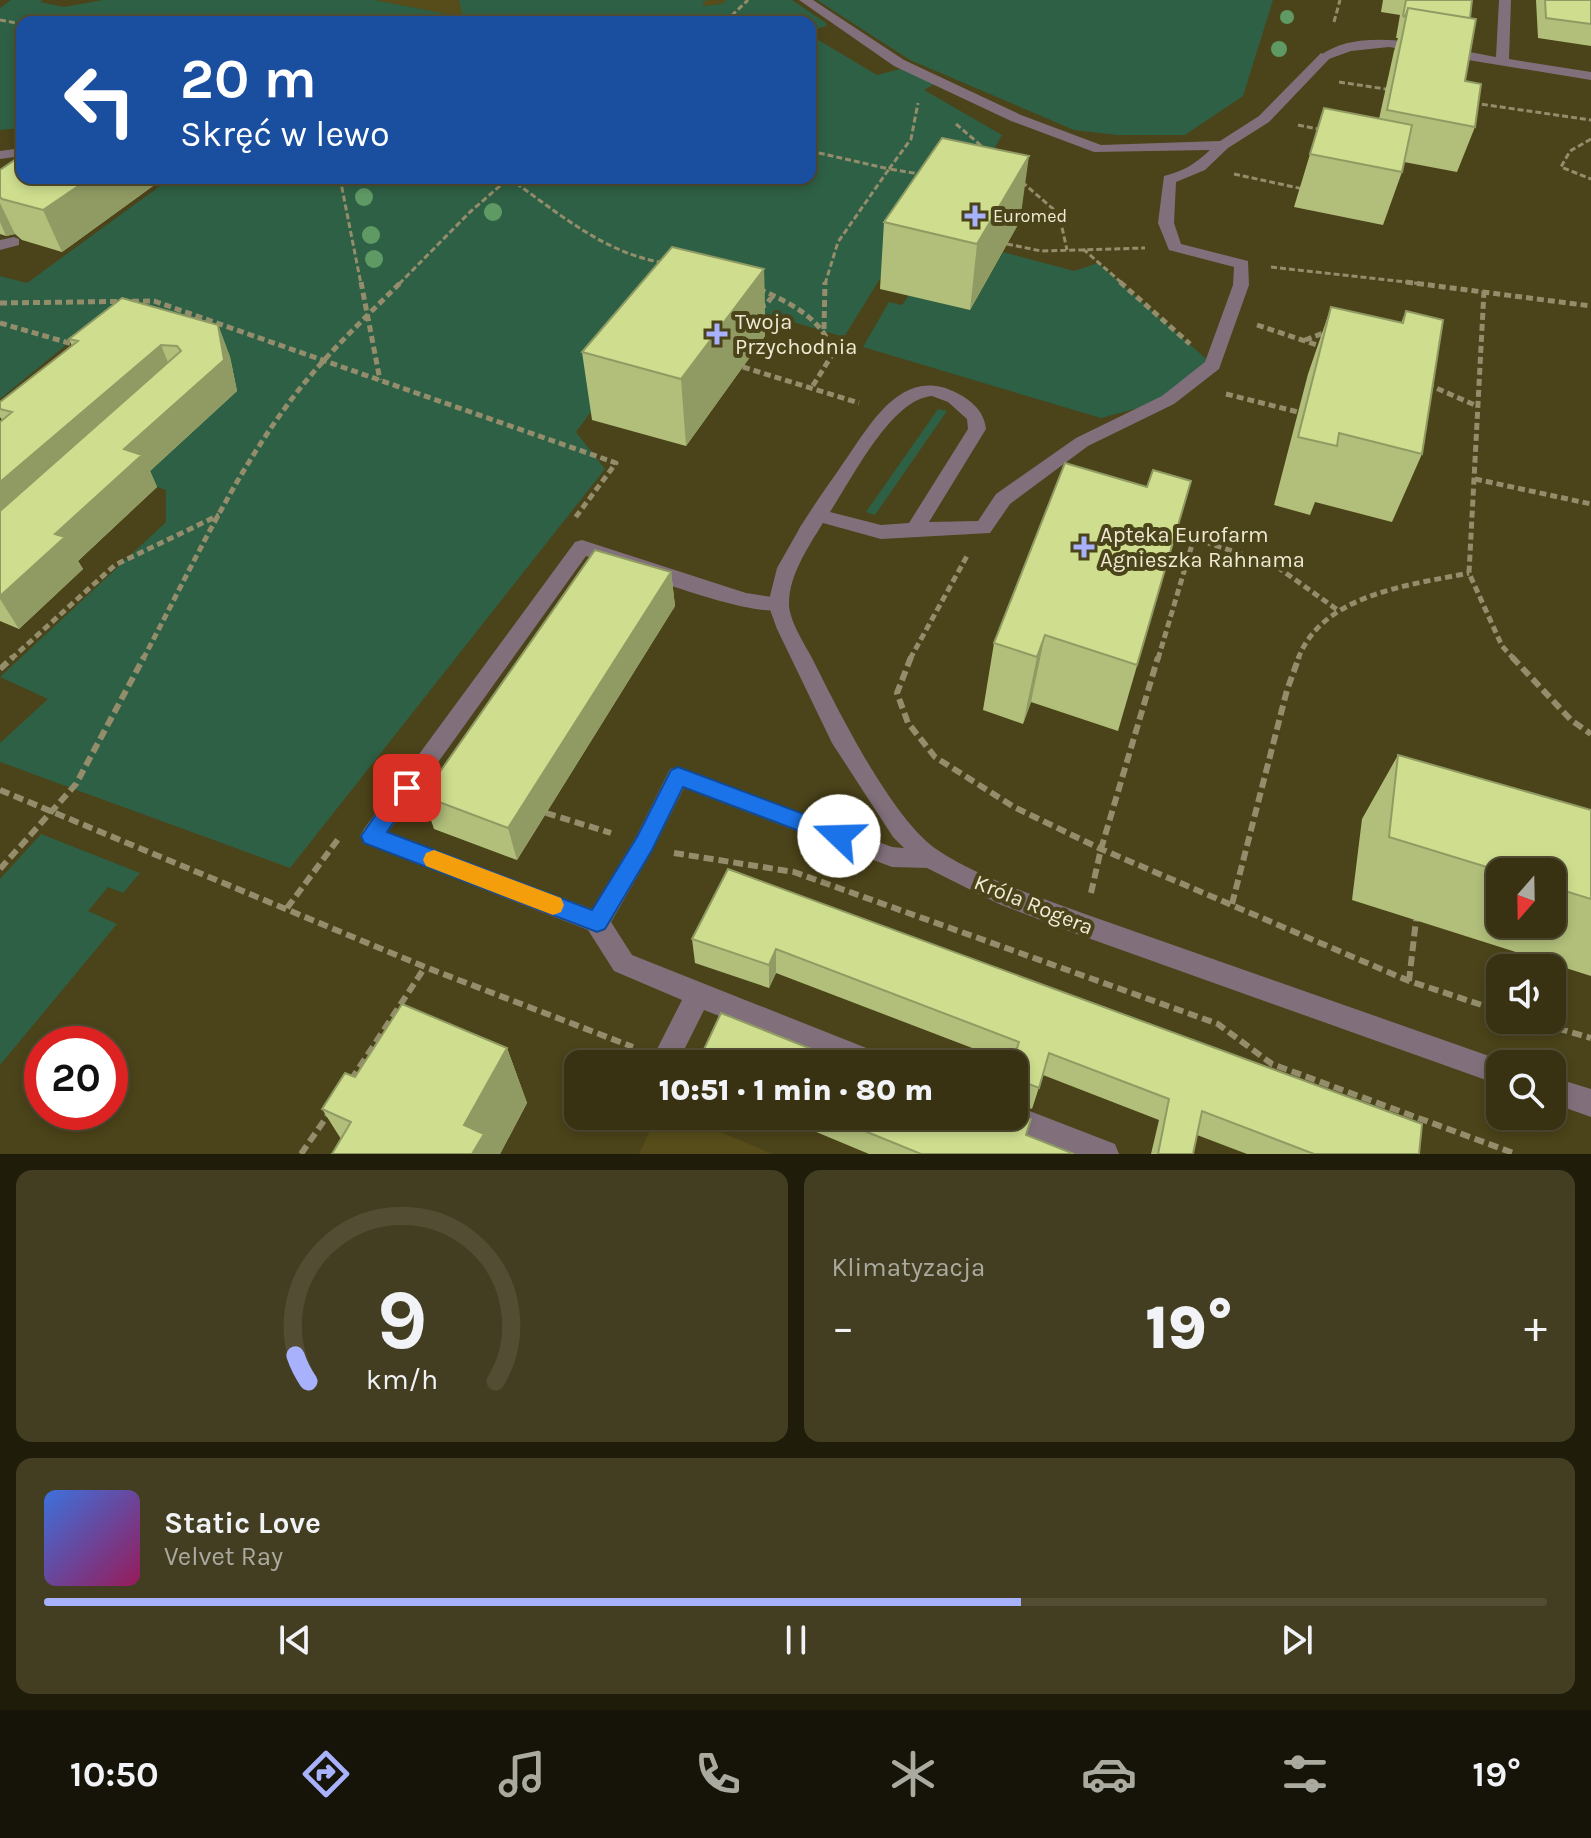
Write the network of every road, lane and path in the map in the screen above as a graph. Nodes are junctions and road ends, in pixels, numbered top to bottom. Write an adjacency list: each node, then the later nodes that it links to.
1 (748, 0): 4 (path)
2 (805, 0): 6 (street)
3 (1505, 0): 5 (street)
4 (731, 16)
5 (1502, 62): 7 (street); 8 (street)
6 (924, 75): 16 (street); 20 (path)
7 (1591, 76)
8 (1307, 77): 9 (path); 11 (street)
9 (1402, 92)
10 (1465, 101): 12 (path)
11 (1264, 119): 14 (path); 16 (street)
12 (1591, 120)
13 (953, 121): 18 (path)
14 (1326, 130)
15 (1591, 139): 23 (path)
16 (1223, 145): 19 (street)
17 (816, 152): 20 (path)
18 (988, 152)
19 (1200, 167): 27 (path); 29 (street)
20 (889, 169): 22 (path); 43 (path)
21 (1010, 173): 31 (path)
22 (931, 176)
23 (1591, 179)
24 (341, 184): 41 (path)
25 (502, 184): 41 (path)
26 (517, 184): 32 (path)
27 (1312, 191)
28 (1007, 244): 31 (path)
29 (1174, 247): 30 (path); 33 (street)
30 (1083, 249): 31 (path); 49 (path)
31 (1067, 250)
32 (669, 263)
33 (1242, 264): 35 (path); 40 (street)
34 (750, 287): 36 (path)
35 (1484, 291): 38 (path); 55 (path)
36 (773, 295): 39 (path); 43 (path)
37 (0, 303): 48 (path)
38 (1591, 306)
39 (752, 310)
40 (1230, 317): 45 (path); 49 (street)
41 (369, 318): 48 (path); 52 (path)
42 (0, 323): 46 (path)
43 (824, 330): 54 (path)
44 (1330, 331): 45 (path)
45 (1304, 341): 47 (path)
46 (86, 348)
47 (1331, 349)
48 (323, 361): 52 (path); 60 (path)
49 (1213, 365): 53 (street)
50 (743, 367): 54 (path)
51 (1414, 378): 55 (path)
52 (380, 381): 62 (path)
53 (1190, 385): 56 (path); 63 (street)
54 (812, 387): 57 (path)
55 (1477, 406): 58 (path)
56 (1298, 412)
57 (887, 413): 61 (street); 64 (street)
58 (1475, 479): 59 (path); 67 (path)
59 (1591, 504)
60 (220, 515): 70 (path); 73 (path)
61 (814, 522): 64 (street); 68 (street)
62 (569, 527)
63 (983, 528): 64 (street); 77 (path)
64 (915, 529)
65 (1167, 529): 66 (path)
66 (1194, 538): 69 (path); 77 (path)
67 (1469, 573): 69 (path); 71 (path)
68 (778, 604): 78 (street, Króla Rogera); 83 (street)
69 (1339, 611): 80 (path)
70 (0, 669)
71 (1591, 734)
72 (0, 790): 73 (path)
73 (53, 811): 79 (path); 81 (path)
74 (546, 813): 76 (path)
75 (343, 832): 81 (path)
76 (644, 844): 78 (street); 83 (street); 86 (path)
77 (1101, 849): 80 (path); 84 (path)
78 (929, 858): 84 (street, Króla Rogera)
79 (0, 869)
80 (1232, 904): 87 (path)
81 (287, 908): 85 (path)
82 (1416, 920): 87 (path)
83 (597, 922): 88 (street)
84 (1083, 925): 86 (path); 95 (street, Króla Rogera)
85 (425, 967): 92 (path); 96 (path)
86 (1069, 970): 103 (path)
87 (1409, 981): 89 (path)
88 (698, 995): 93 (street); 94 (street)
89 (1486, 1006)
90 (1566, 1032): 91 (path)
91 (1591, 1038)
92 (642, 1050)
93 (670, 1050)
94 (839, 1050)
95 (1486, 1067)
96 (342, 1094)
97 (1566, 1095): 98 (street)
98 (1591, 1103)
99 (334, 1106): 101 (path)
100 (1028, 1124): 102 (street)
101 (301, 1154)
102 (1105, 1154)
103 (1516, 1154)

